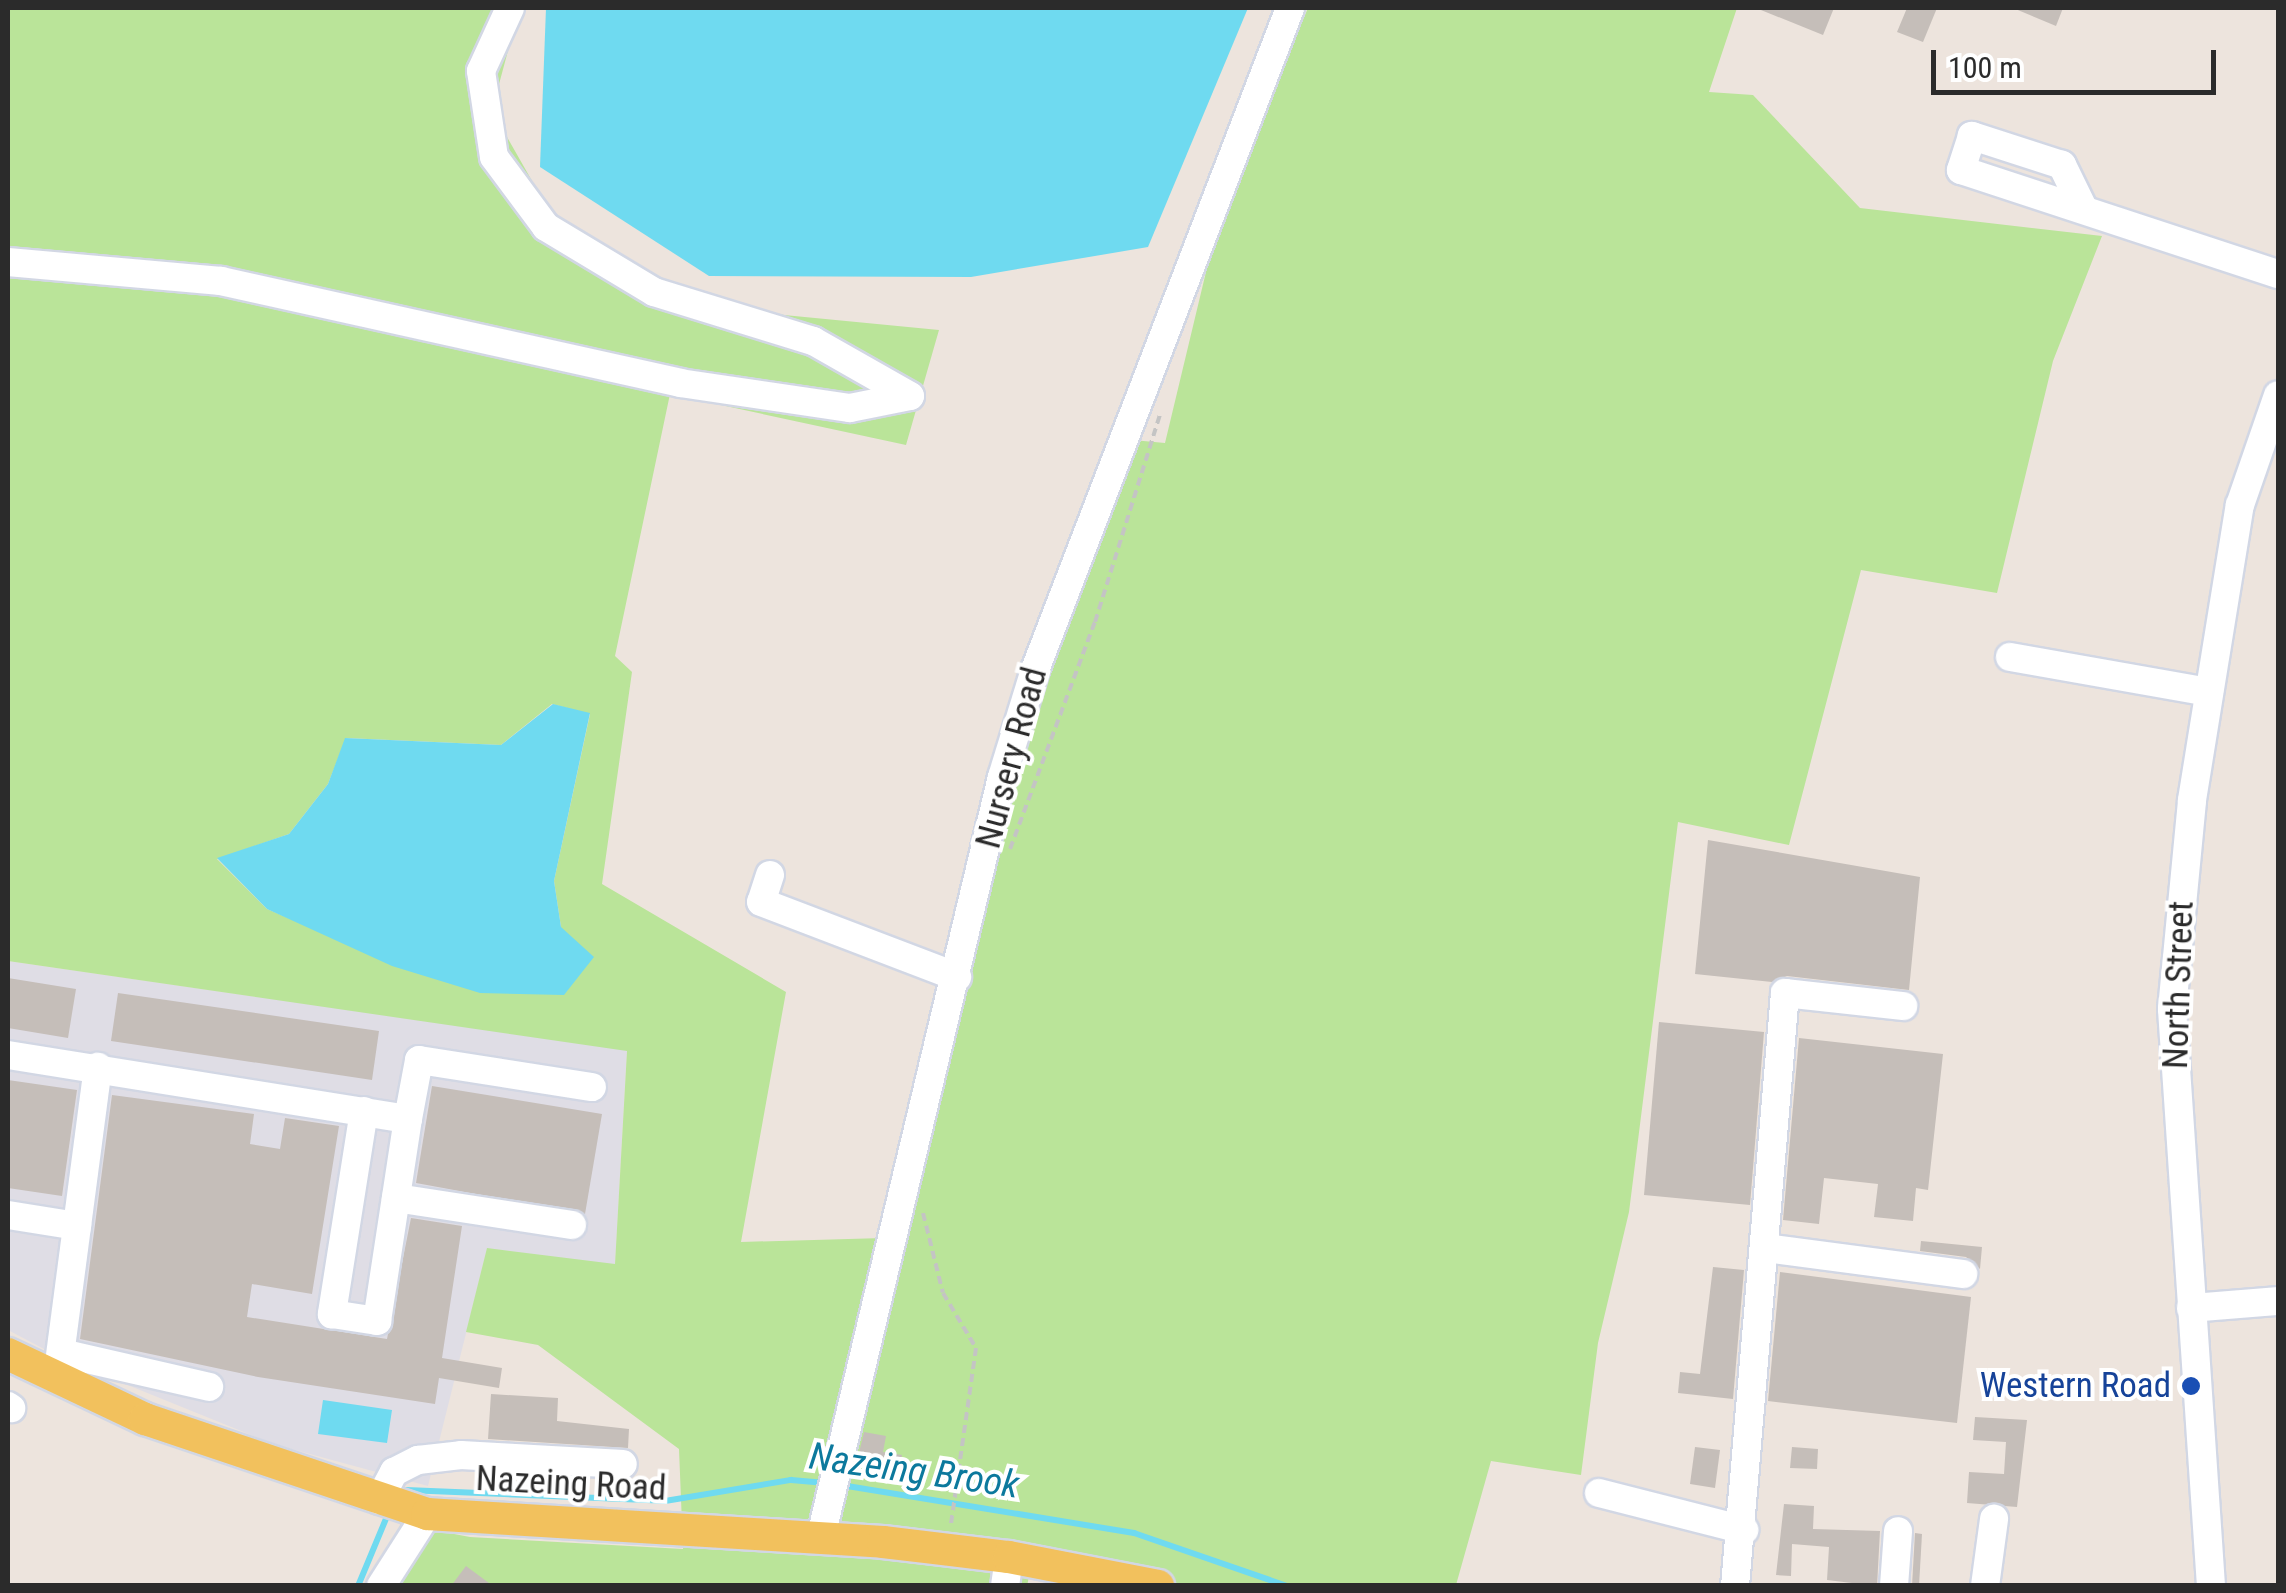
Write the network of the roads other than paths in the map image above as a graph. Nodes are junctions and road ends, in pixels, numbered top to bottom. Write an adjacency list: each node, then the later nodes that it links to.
1 (510, 8): 4 (street)
2 (1290, 8): 10 (street, Nursery Road)
3 (2082, 206): 5 (street)
4 (8, 262)
5 (2278, 274)
6 (2278, 395): 8 (street, North Street)
7 (2010, 657): 8 (street)
8 (2209, 692): 24 (street, North Street)
9 (770, 875): 10 (street)
10 (956, 978): 35 (street, Nursery Road)
11 (1903, 1006): 21 (street)
12 (8, 1054): 13 (street)
13 (98, 1068): 15 (street); 20 (street)
14 (592, 1087): 16 (street)
15 (364, 1111): 16 (street); 17 (street)
16 (408, 1119): 17 (street)
17 (396, 1198): 19 (street)
18 (8, 1214): 20 (street)
19 (572, 1225)
20 (77, 1226): 26 (street)
21 (1766, 1248): 22 (street); 33 (street)
22 (1962, 1274)
23 (2278, 1301): 24 (street)
24 (2191, 1308): 42 (street, North Street)
25 (8, 1354): 26 (main road, Nazeing Road)
26 (59, 1366): 27 (street); 30 (main road, Nazeing Road)
27 (209, 1387)
28 (623, 1464): 30 (street)
29 (1599, 1493): 33 (street)
30 (379, 1500): 31 (main road, Nazeing Road)
31 (427, 1514): 35 (main road, Nazeing Road); 37 (street)
32 (1994, 1519): 41 (street)
33 (1744, 1530): 39 (street)
34 (1898, 1532): 40 (street)
35 (821, 1536): 36 (main road, Nazeing Road)
36 (1007, 1571): 38 (main road, Nazeing Road)
37 (382, 1586)
38 (1158, 1586)
39 (1735, 1586)
40 (1894, 1586)
41 (1985, 1586)
42 (2211, 1586)

